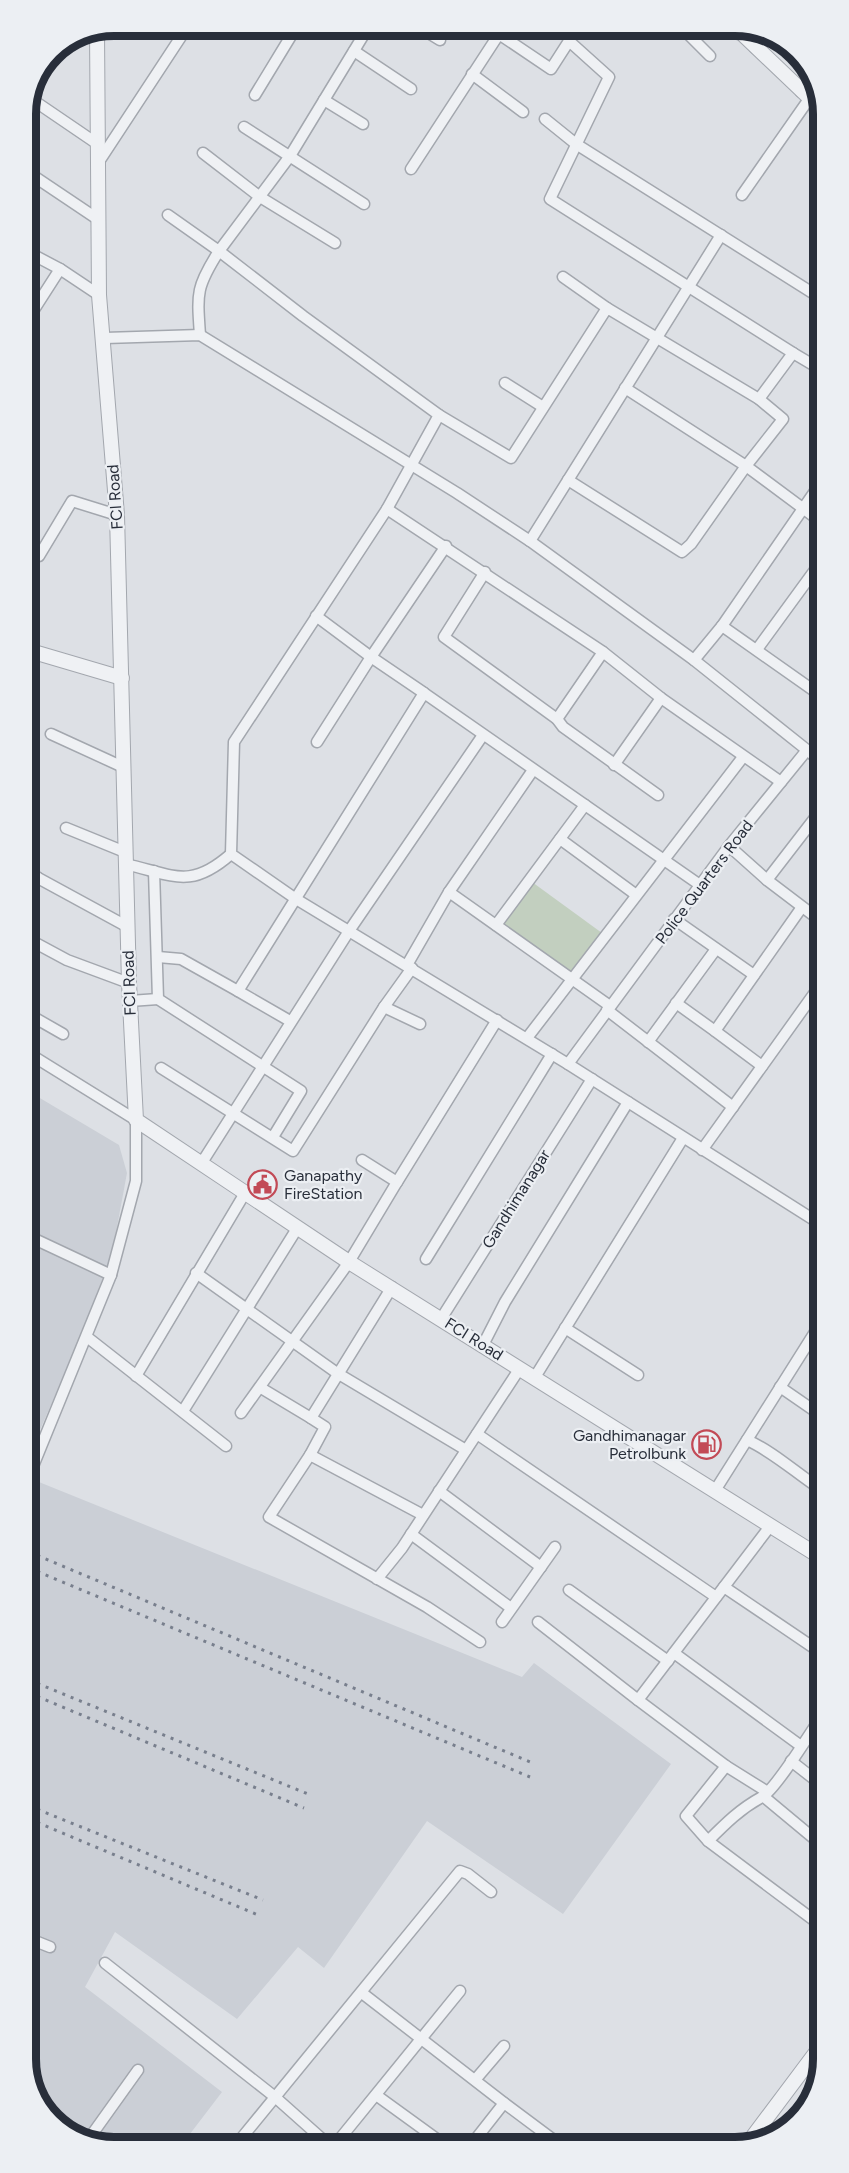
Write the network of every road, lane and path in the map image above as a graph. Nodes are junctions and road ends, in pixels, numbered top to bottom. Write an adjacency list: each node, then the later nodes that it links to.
1 (181, 36): 31 (street)
2 (291, 36): 19 (street)
3 (363, 36): 15 (street)
4 (433, 36): 11 (street)
5 (498, 36): 17 (street)
6 (502, 36): 13 (street)
7 (572, 36): 13 (street)
8 (690, 36): 16 (street)
9 (744, 36): 14 (street)
10 (97, 38): 28 (street, FCI Road)
11 (440, 40)
12 (759, 40): 14 (street)
13 (569, 41): 27 (street)
14 (755, 48): 20 (street)
15 (354, 51): 18 (street); 21 (street)
16 (710, 56)
17 (472, 74): 23 (street); 32 (street)
18 (411, 89)
19 (255, 95)
20 (810, 99): 34 (street)
21 (324, 100): 25 (street); 30 (street)
22 (37, 103): 28 (street)
23 (523, 112)
24 (545, 119): 27 (street)
25 (363, 124)
26 (244, 128): 30 (street)
27 (576, 144): 39 (street); 45 (street)
28 (99, 145): 31 (street, FCI Road)
29 (203, 153): 35 (street)
30 (290, 156): 35 (street); 36 (street)
31 (100, 160): 38 (street, FCI Road)
32 (411, 169)
33 (36, 178): 38 (street)
34 (742, 195)
35 (260, 197): 40 (street); 41 (street)
36 (364, 204)
37 (168, 215): 41 (street)
38 (99, 220): 47 (street, FCI Road)
39 (721, 236): 45 (street); 46 (street)
40 (335, 243)
41 (219, 251): 50 (street); 59 (street)
42 (36, 256): 43 (street)
43 (60, 269): 47 (street); 48 (street)
44 (563, 277): 49 (street)
45 (691, 286): 52 (street); 53 (street)
46 (813, 293)
47 (99, 296): 51 (street, FCI Road)
48 (36, 306)
49 (608, 308): 52 (street); 58 (street)
50 (200, 335): 51 (street); 60 (street)
51 (105, 338): 66 (street, FCI Road)
52 (658, 339): 56 (street); 57 (street)
53 (793, 353): 54 (street); 57 (street)
54 (813, 365)
55 (505, 383): 58 (street)
56 (625, 388): 61 (street); 62 (street)
57 (759, 399): 61 (street)
58 (543, 407): 59 (street)
59 (439, 416): 60 (street)
60 (411, 463): 65 (street); 68 (street)
61 (746, 465): 62 (street); 64 (street)
62 (568, 480): 68 (street)
63 (813, 493): 64 (street)
64 (802, 508): 67 (street); 74 (street)
65 (387, 509): 69 (street); 73 (street)
66 (117, 515): 70 (street); 80 (street, FCI Road)
67 (813, 516)
68 (530, 542): 79 (street)
69 (446, 546): 71 (street); 78 (street)
70 (36, 555)
71 (485, 572): 76 (street); 84 (street)
72 (813, 576): 75 (street)
73 (316, 616): 78 (street); 101 (street)
74 (722, 626): 75 (street); 79 (street)
75 (758, 648): 81 (street)
76 (603, 652): 83 (street); 84 (street)
77 (36, 653): 80 (street)
78 (371, 657): 82 (street); 87 (street)
79 (694, 660): 88 (street)
80 (122, 678): 92 (street, FCI Road)
81 (813, 690)
82 (424, 693): 86 (street); 110 (street)
83 (661, 698): 90 (street); 91 (street)
84 (557, 718): 91 (street)
85 (51, 734): 92 (street)
86 (483, 735): 93 (street); 116 (street)
87 (317, 742)
88 (807, 750): 89 (street); 94 (street, Police Quarters Road)
89 (813, 755)
90 (743, 757): 94 (street); 103 (street)
91 (614, 765): 95 (street)
92 (123, 767): 102 (street, FCI Road)
93 (533, 770): 96 (street); 108 (street)
94 (781, 782): 100 (street, Police Quarters Road)
95 (658, 795)
96 (585, 806): 99 (street); 103 (street)
97 (813, 820): 106 (street)
98 (66, 828): 102 (street)
99 (560, 839): 109 (street); 114 (street)
100 (729, 846): 106 (street); 107 (street, Police Quarters Road)
101 (231, 854): 104 (street); 110 (street)
102 (125, 858): 104 (street); 115 (street, FCI Road)
103 (662, 860): 107 (street); 109 (street)
104 (154, 871): 119 (street)
105 (36, 876): 115 (street)
106 (767, 880): 111 (street)
107 (700, 885): 113 (street, Police Quarters Road)
108 (449, 892): 114 (street); 120 (street)
109 (635, 894): 122 (street)
110 (296, 899): 116 (street); 124 (street)
111 (802, 907): 112 (street); 121 (street)
112 (813, 915)
113 (674, 920): 118 (street); 130 (street, Police Quarters Road)
114 (496, 925): 122 (street)
115 (128, 927): 123 (street, FCI Road)
116 (349, 931): 120 (street); 133 (street)
117 (36, 944): 123 (street)
118 (716, 948): 121 (street); 128 (street)
119 (158, 957): 124 (street); 126 (street)
120 (410, 967): 129 (street); 132 (street)
121 (754, 975): 135 (street)
122 (571, 978): 130 (street); 137 (street)
123 (129, 983): 127 (street, FCI Road)
124 (238, 991): 133 (street)
125 (813, 995): 142 (street)
126 (158, 999): 127 (street); 144 (street)
127 (130, 1000): 149 (street, FCI Road)
128 (676, 1003): 135 (street); 138 (street)
129 (384, 1007): 134 (street); 150 (street)
130 (609, 1008): 138 (street); 141 (street, Police Quarters Road)
131 (36, 1019): 136 (street)
132 (497, 1020): 137 (street); 155 (street)
133 (290, 1021): 144 (street)
134 (420, 1024)
135 (715, 1031): 142 (street)
136 (63, 1034)
137 (527, 1038): 139 (street)
138 (648, 1042): 147 (street)
139 (552, 1054): 141 (street); 160 (street)
140 (36, 1058): 149 (street)
141 (568, 1064): 145 (street)
142 (762, 1066): 147 (street)
143 (161, 1068): 148 (street)
144 (261, 1068): 148 (street); 150 (street)
145 (592, 1079): 146 (street); 166 (street, Gandhimanagar)
146 (627, 1102): 151 (street); 171 (street)
147 (733, 1107): 152 (street)
148 (234, 1112): 150 (street); 154 (street)
149 (136, 1120): 154 (street, FCI Road); 163 (street)
150 (273, 1137)
151 (683, 1138): 152 (street); 167 (street)
152 (702, 1150): 157 (street)
153 (362, 1160): 155 (street)
154 (201, 1164): 156 (street, FCI Road)
155 (397, 1182): 161 (street)
156 (245, 1194): 158 (street, FCI Road); 162 (street)
157 (813, 1219)
158 (298, 1227): 161 (street, FCI Road); 165 (street)
159 (36, 1240): 163 (street)
160 (426, 1259)
161 (349, 1263): 164 (street, FCI Road); 170 (street)
162 (196, 1273): 165 (street); 175 (street)
163 (111, 1275): 169 (street)
164 (392, 1287): 166 (street, FCI Road); 173 (street)
165 (246, 1308): 170 (street); 180 (street)
166 (441, 1318): 171 (street, FCI Road)
167 (566, 1328): 174 (street); 176 (street)
168 (813, 1335): 177 (street)
169 (87, 1337): 175 (street); 188 (street)
170 (292, 1341): 173 (street); 178 (street)
171 (483, 1345): 172 (street, FCI Road)
172 (520, 1368): 176 (street, FCI Road); 183 (street)
173 (336, 1373): 182 (street); 186 (street)
174 (638, 1375)
175 (136, 1376): 180 (street)
176 (535, 1377): 190 (street, FCI Road)
177 (780, 1387): 179 (street); 184 (street)
178 (261, 1388): 181 (street); 182 (street)
179 (813, 1410)
180 (183, 1411): 185 (street)
181 (241, 1413)
182 (311, 1418): 187 (street)
183 (477, 1434): 186 (street); 201 (street)
184 (747, 1440): 189 (street); 190 (street)
185 (226, 1446)
186 (466, 1450): 191 (street)
187 (310, 1455): 192 (street); 198 (street)
188 (36, 1459)
189 (813, 1484)
190 (716, 1490): 193 (street, FCI Road)
191 (439, 1491): 192 (street); 197 (street)
192 (423, 1515): 194 (street)
193 (771, 1525): 196 (street, FCI Road); 199 (street)
194 (411, 1534): 198 (street); 202 (street)
195 (555, 1547): 197 (street)
196 (813, 1552)
197 (541, 1567): 202 (street)
198 (377, 1578): 205 (street)
199 (724, 1587): 201 (street); 206 (street)
200 (569, 1590): 207 (street)
201 (716, 1597): 207 (street)
202 (511, 1608): 203 (street)
203 (502, 1622)
204 (538, 1623): 208 (street)
205 (480, 1642)
206 (813, 1647)
207 (671, 1657): 208 (street); 210 (street)
208 (638, 1700): 212 (street)
209 (813, 1728): 210 (street)
210 (801, 1746): 211 (street)
211 (791, 1761): 213 (street); 214 (street)
212 (726, 1766): 214 (street); 216 (street)
213 (813, 1775)
214 (764, 1794): 215 (street); 216 (street)
215 (813, 1837)
216 (708, 1841): 218 (street)
217 (491, 1892): 223 (street)
218 (813, 1920)
219 (36, 1941): 220 (street)
220 (50, 1947)
221 (105, 1963): 230 (street)
222 (460, 1991): 224 (street)
223 (362, 1993): 224 (street); 230 (street)
224 (420, 2039): 228 (street); 229 (street)
225 (504, 2046): 228 (street)
226 (813, 2057): 233 (street)
227 (138, 2070): 232 (street)
228 (475, 2080): 231 (street)
229 (376, 2095): 236 (street); 237 (street)
230 (275, 2097): 234 (street); 235 (street)
231 (504, 2103): 238 (street); 239 (street)
232 (92, 2134)
233 (755, 2134)
234 (242, 2137)
235 (322, 2137)
236 (340, 2137)
237 (434, 2137)
238 (477, 2137)
239 (550, 2137)

